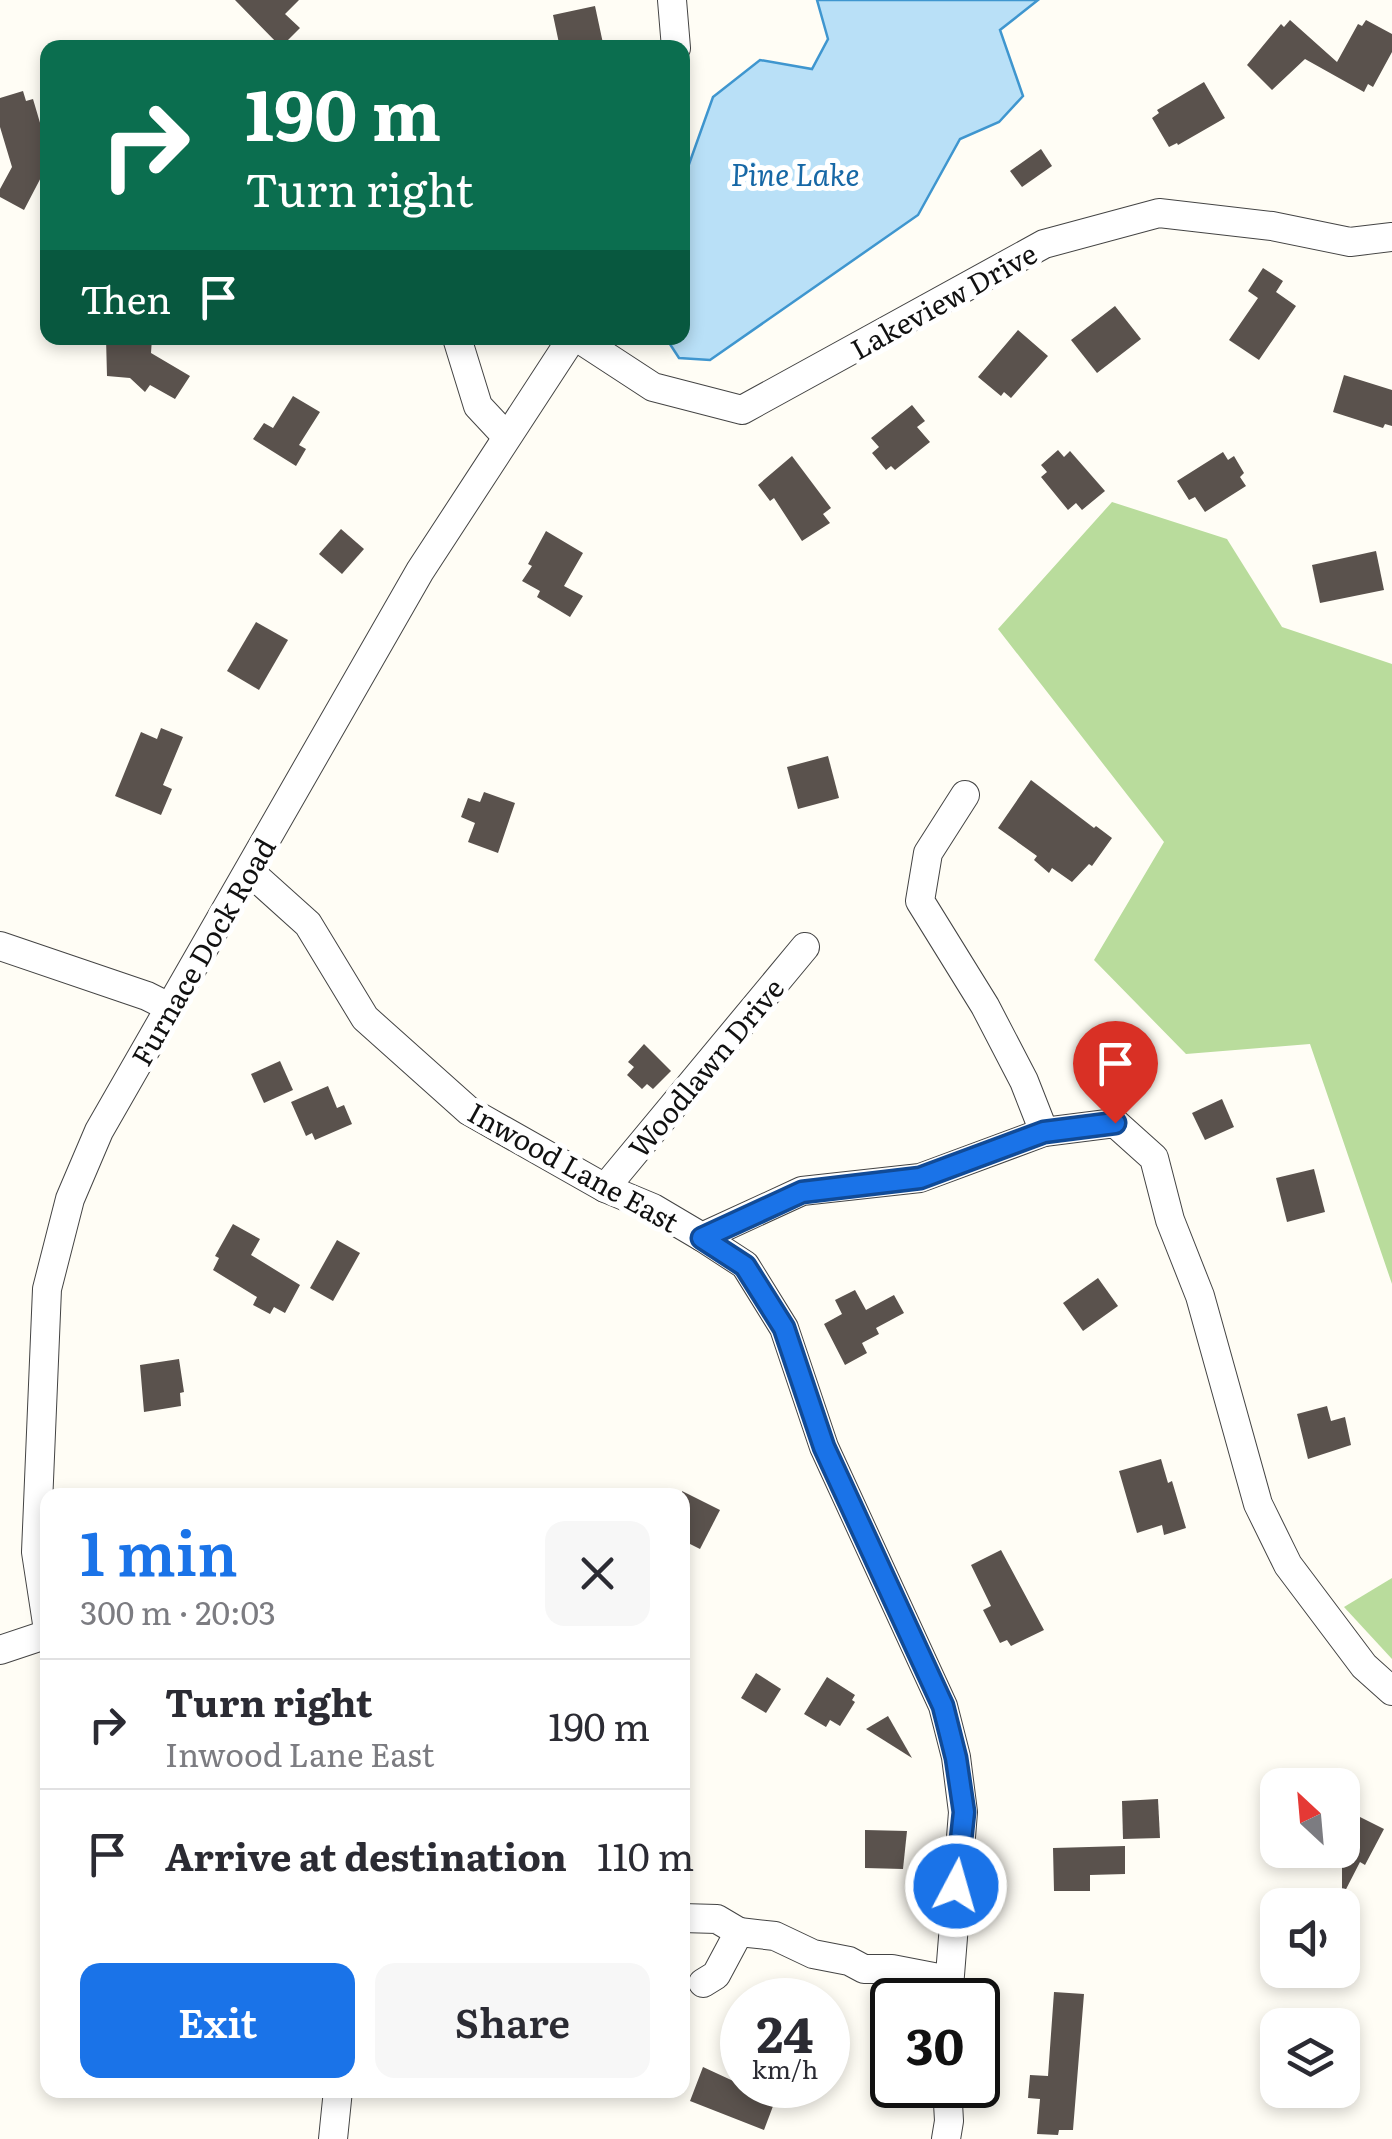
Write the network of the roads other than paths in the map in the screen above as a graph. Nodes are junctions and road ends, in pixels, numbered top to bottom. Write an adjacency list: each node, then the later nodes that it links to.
1 (672, 0): 2 (street)
2 (675, 40)
3 (1392, 237): 6 (street, Lakeview Drive)
4 (459, 345): 7 (street)
5 (570, 345): 7 (street, Furnace Dock Road)
6 (586, 345)
7 (506, 436): 9 (street, Furnace Dock Road)
8 (966, 795): 13 (street)
9 (249, 871): 12 (street, Furnace Dock Road); 14 (street, Inwood Lane East)
10 (0, 946): 12 (street)
11 (805, 946): 14 (street, Woodlawn Drive)
12 (169, 1007): 16 (street, Furnace Dock Road)
13 (1044, 1132): 15 (street, Inwood Lane East); 19 (street, Inwood Lane East)
14 (605, 1188): 15 (street, Inwood Lane East)
15 (702, 1238): 23 (street)
16 (40, 1585)
17 (40, 1635): 18 (street)
18 (0, 1650)
19 (1392, 1691)
20 (690, 1918): 21 (street)
21 (739, 1932): 22 (street); 24 (street)
22 (914, 1978)
23 (949, 1978)
24 (703, 1983)
25 (337, 2098): 27 (street)
26 (949, 2108): 28 (street)
27 (333, 2139)
28 (946, 2139)

